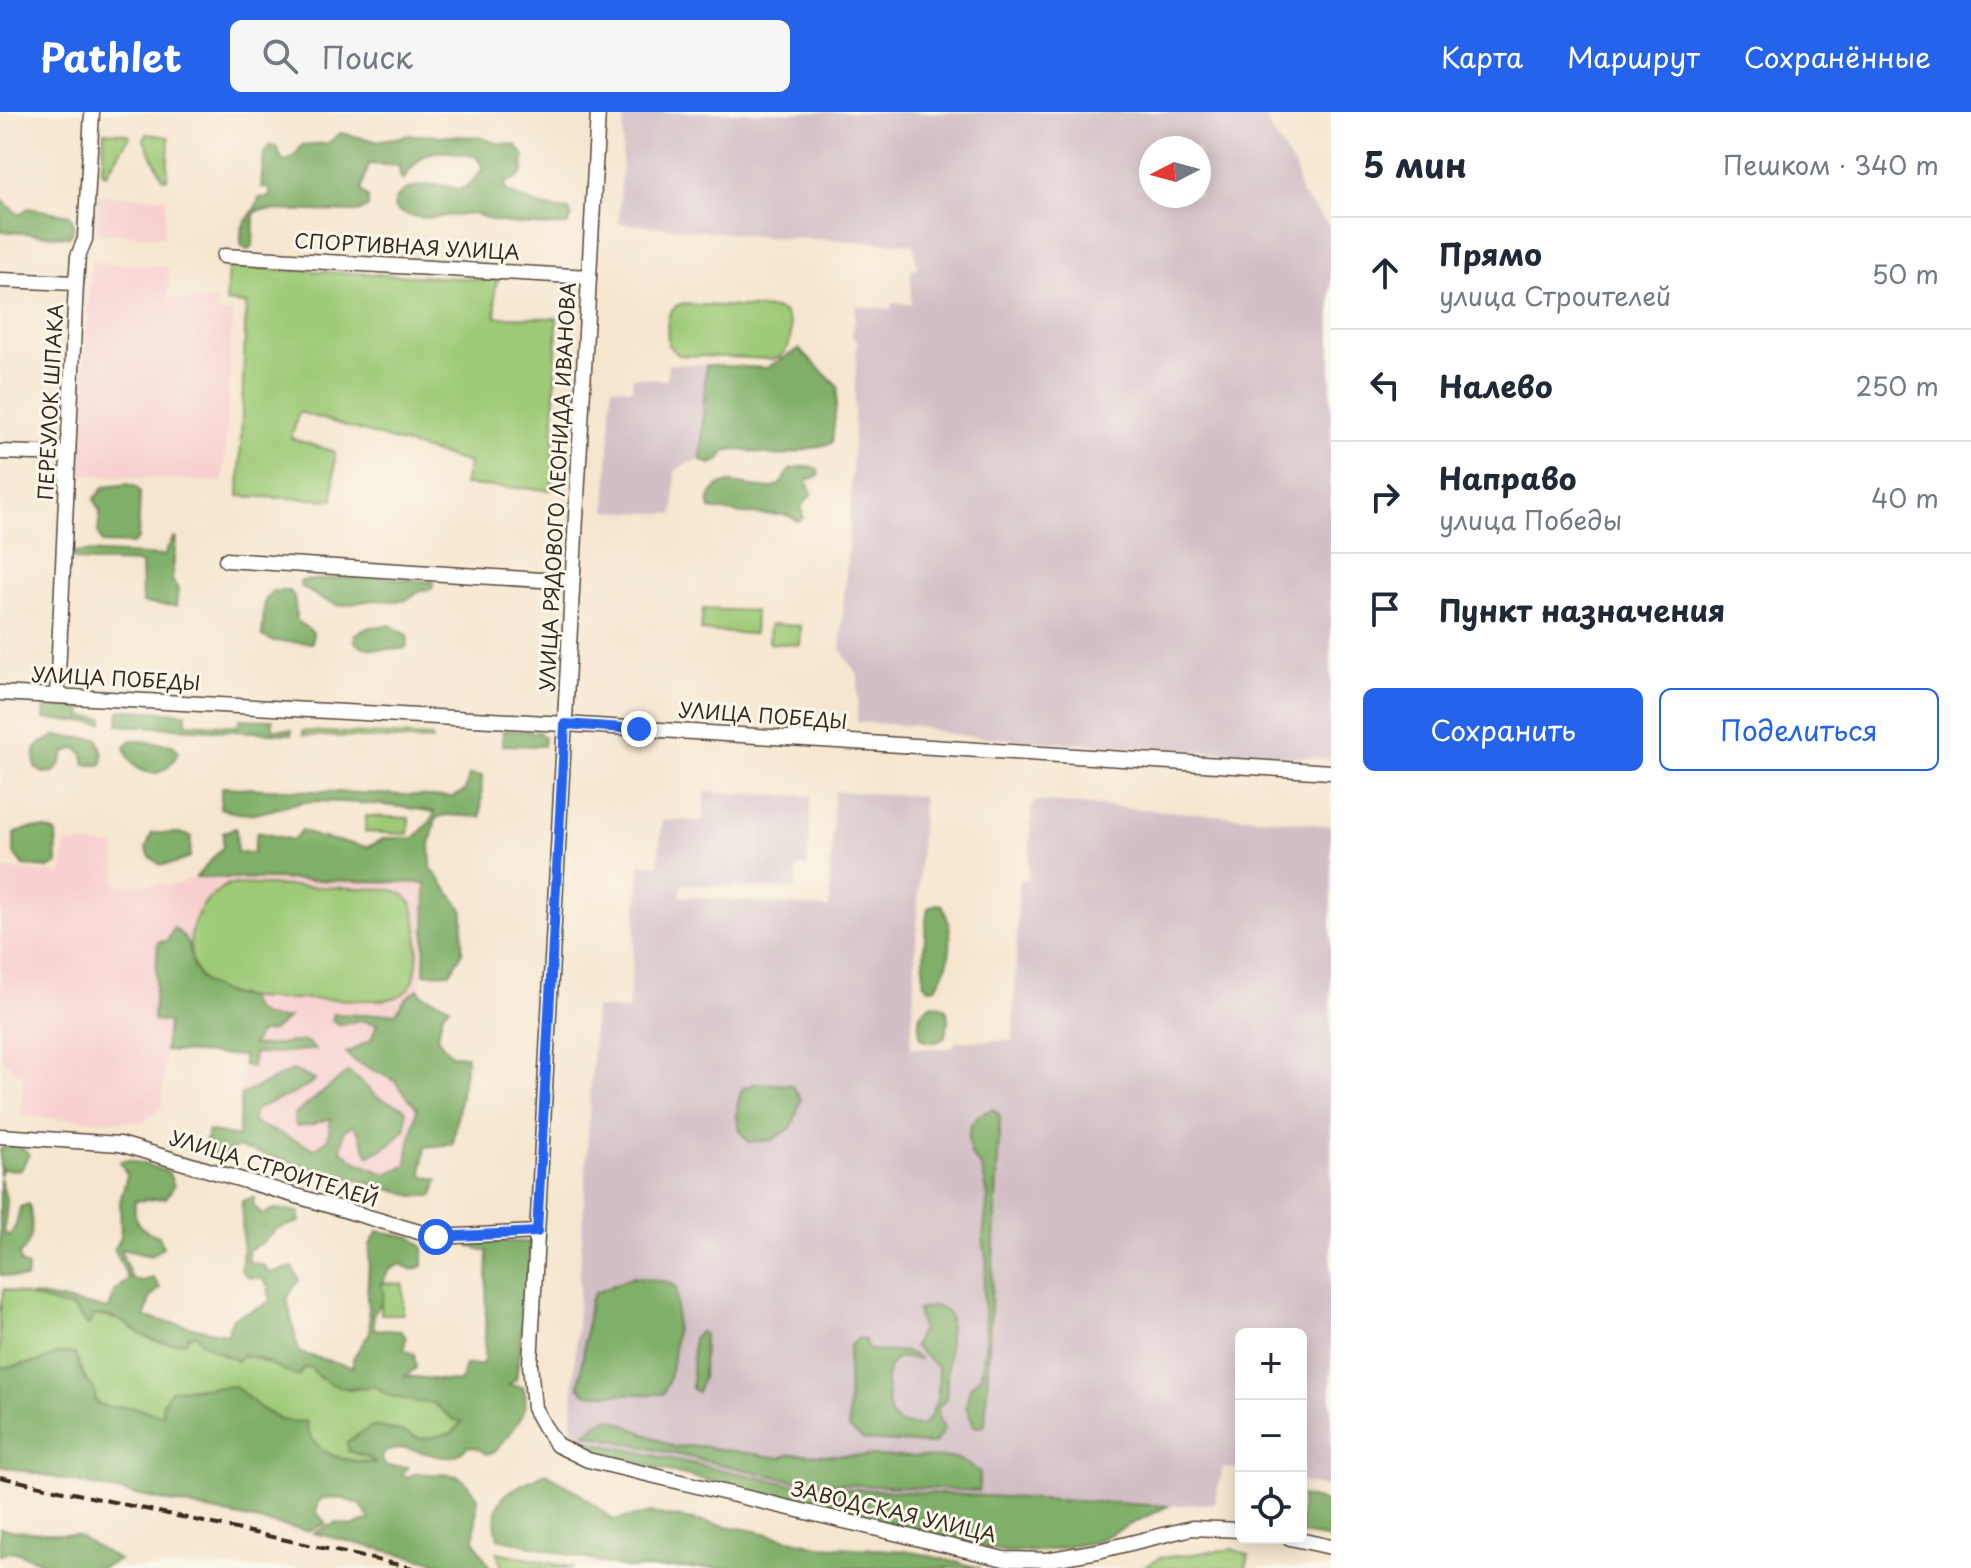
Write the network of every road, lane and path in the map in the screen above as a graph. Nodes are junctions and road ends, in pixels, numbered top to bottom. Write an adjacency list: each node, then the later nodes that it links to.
1 (92, 112): 6 (street, ПЕРЕУЛОК ШПАКА)
2 (598, 112): 4 (street, УЛИЦА РЯДОВОГО ЛЕОНИДА ИВАНОВА)
3 (224, 256): 4 (street, СПОРТИВНАЯ УЛИЦА)
4 (589, 277): 10 (street, УЛИЦА РЯДОВОГО ЛЕОНИДА ИВАНОВА)
5 (0, 280): 6 (street)
6 (76, 283): 8 (street, ПЕРЕУЛОК ШПАКА)
7 (0, 452): 8 (street)
8 (68, 454): 12 (street, ПЕРЕУЛОК ШПАКА)
9 (226, 560): 10 (street)
10 (572, 582): 13 (street, УЛИЦА РЯДОВОГО ЛЕОНИДА ИВАНОВА)
11 (0, 693): 12 (street, УЛИЦА ПОБЕДЫ)
12 (57, 696): 13 (street, УЛИЦА ПОБЕДЫ)
13 (565, 724): 14 (street, УЛИЦА ПОБЕДЫ); 16 (street, УЛИЦА РЯДОВОГО ЛЕОНИДА ИВАНОВА)
14 (1331, 772)
15 (0, 1136): 16 (street, УЛИЦА СТРОИТЕЛЕЙ)
16 (537, 1232): 17 (street, УЛИЦА РЯДОВОГО ЛЕОНИДА ИВАНОВА)
17 (588, 1460): 18 (street, ЗАВОДСКАЯ УЛИЦА)
18 (1235, 1530)
19 (1307, 1542): 20 (street)
20 (1331, 1547)

